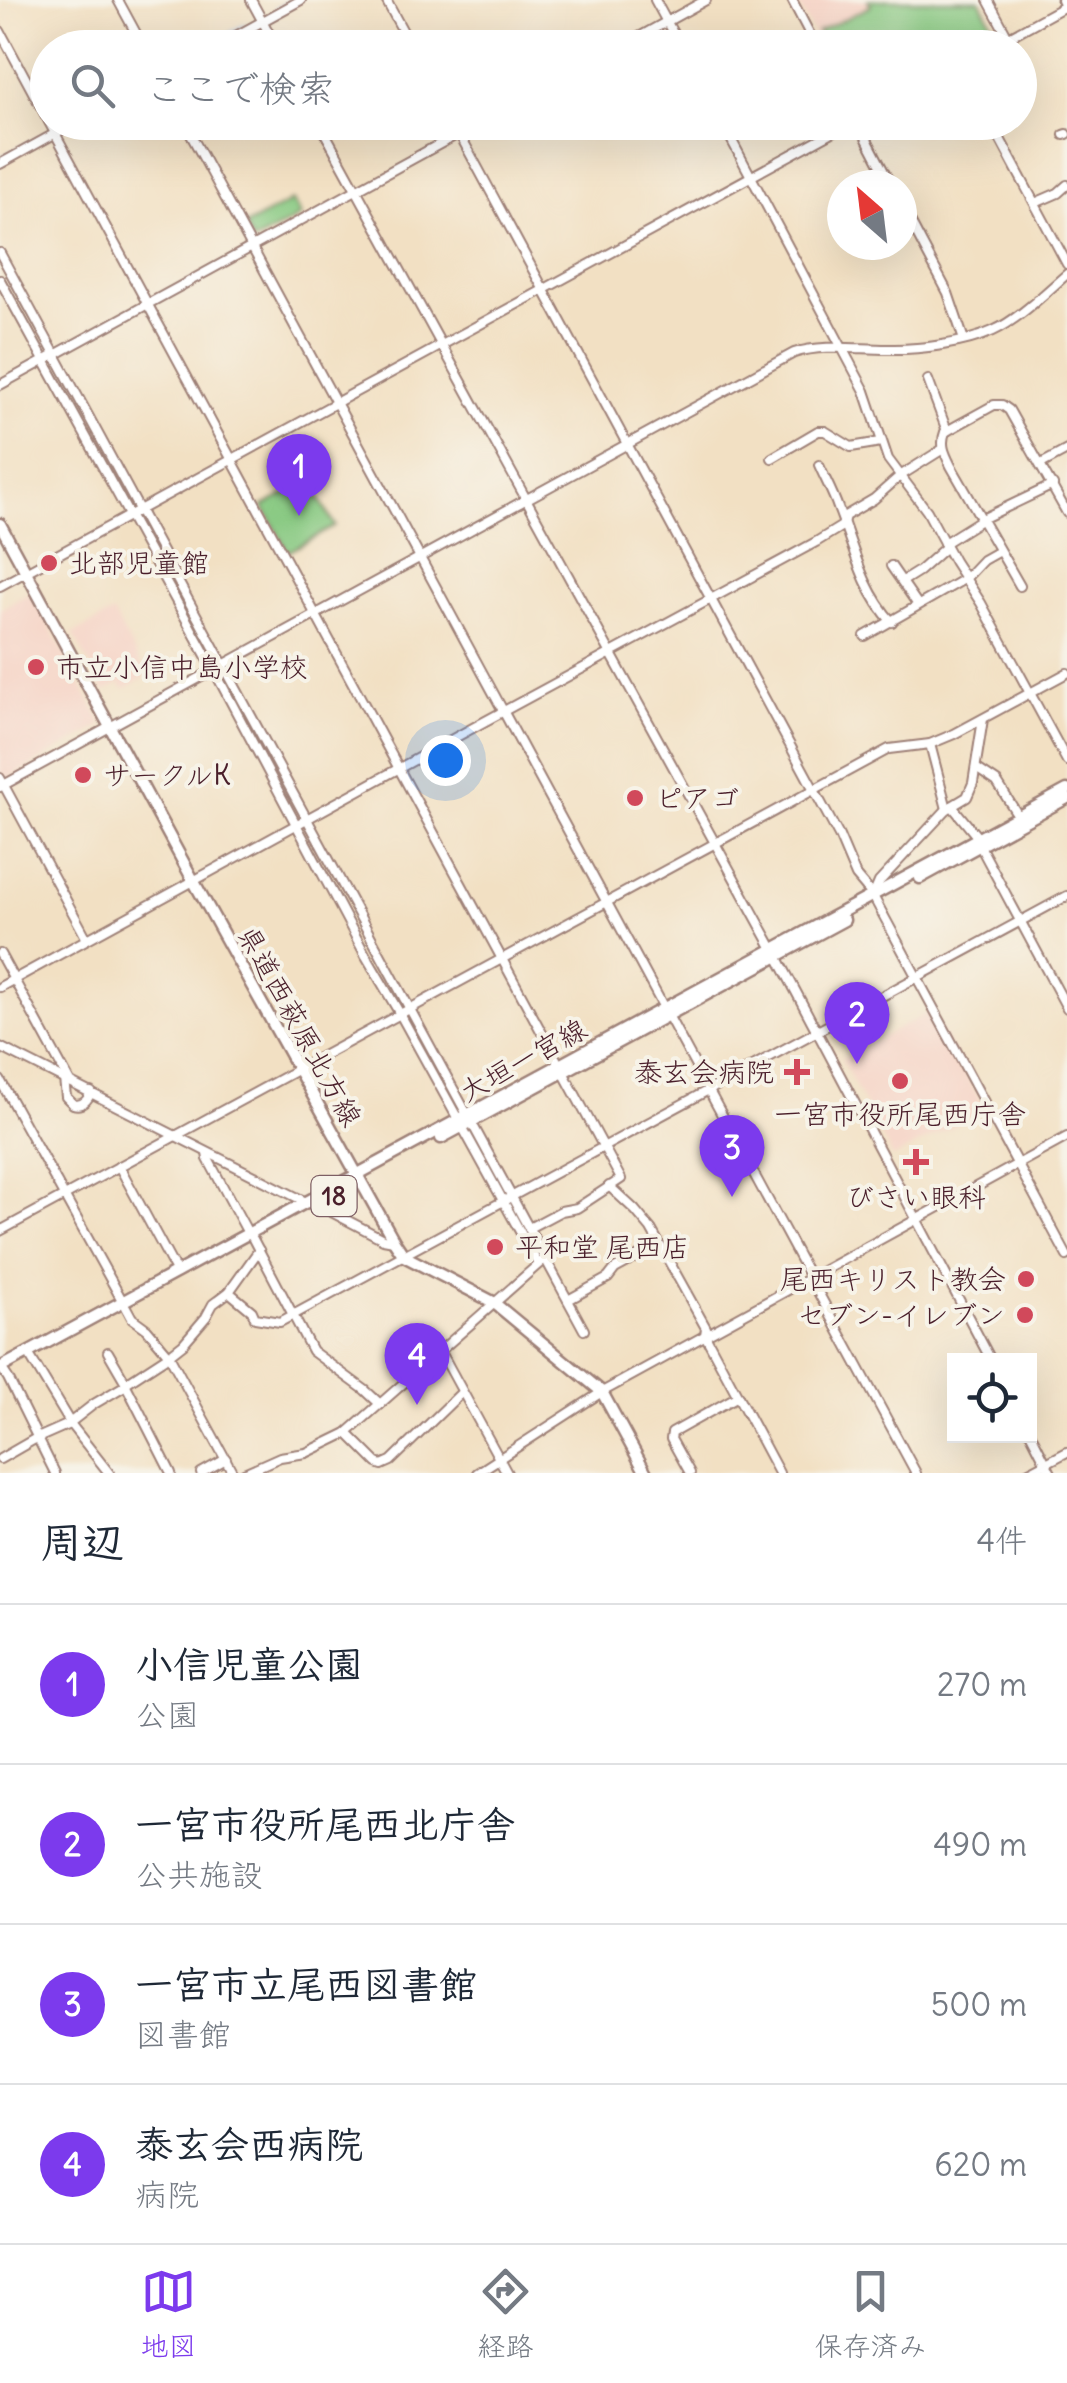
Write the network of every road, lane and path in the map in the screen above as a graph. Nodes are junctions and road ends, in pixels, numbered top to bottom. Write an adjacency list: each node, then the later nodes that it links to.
1 (118, 0): 12 (street)
2 (251, 0): 10 (street)
3 (301, 0): 10 (street)
4 (386, 0): 15 (street)
5 (655, 0): 11 (street)
6 (706, 0): 11 (street)
7 (792, 0): 18 (street)
8 (988, 0): 19 (street)
9 (1066, 4): 20 (street)
10 (263, 21): 13 (street); 14 (street)
11 (667, 22): 16 (street); 17 (street)
12 (134, 30)
13 (247, 30)
14 (268, 30)
15 (402, 30)
16 (652, 30)
17 (671, 30)
18 (808, 30)
19 (1004, 30)
20 (1020, 30)
21 (0, 31): 22 (street)
22 (30, 87)
23 (44, 140): 33 (street)
24 (58, 140): 46 (street)
25 (194, 140): 40 (street)
26 (329, 140): 37 (street)
27 (448, 140): 37 (street)
28 (462, 140): 45 (street)
29 (732, 140): 35 (street)
30 (820, 140): 35 (street)
31 (865, 140): 34 (street)
32 (1001, 140): 38 (street)
33 (0, 164)
34 (882, 170)
35 (751, 176): 45 (street); 49 (street)
36 (1067, 185): 38 (street)
37 (356, 190): 40 (street); 48 (street)
38 (1035, 202): 42 (street)
39 (917, 234): 47 (street)
40 (252, 247): 46 (street); 54 (street)
41 (0, 252): 50 (street)
42 (1067, 264)
43 (1067, 274): 47 (street)
44 (0, 280): 51 (street)
45 (544, 289): 48 (street); 57 (street)
46 (148, 303): 50 (street); 61 (street)
47 (964, 340): 49 (street)
48 (442, 345): 54 (street); 66 (street)
49 (844, 348): 56 (street); 57 (street)
50 (56, 355): 51 (street); 67 (street)
51 (44, 361): 53 (street); 69 (street)
52 (928, 380): 55 (street)
53 (0, 386)
54 (337, 402): 61 (street); 75 (street)
55 (947, 430): 58 (street); 62 (street)
56 (881, 442): 60 (street); 64 (street)
57 (627, 444): 66 (street); 82 (street)
58 (943, 449): 64 (street); 70 (street)
59 (1067, 450): 62 (street)
60 (772, 458)
61 (232, 459): 67 (street); 84 (street)
62 (1040, 464): 65 (street)
63 (818, 465): 71 (street)
64 (900, 476): 71 (street); 73 (street)
65 (1052, 486): 68 (street); 70 (street)
66 (526, 500): 75 (street); 87 (street)
67 (140, 508): 69 (street); 88 (street)
68 (1067, 513)
69 (130, 516): 77 (street); 89 (street)
70 (980, 520): 73 (street); 74 (street)
71 (843, 522): 82 (street); 85 (street)
72 (0, 524): 77 (main road, 県道西萩原北方線)
73 (945, 545): 78 (street); 79 (street)
74 (999, 551): 78 (street); 81 (street)
75 (420, 557): 84 (street); 92 (street)
76 (891, 566): 79 (street)
77 (26, 571): 80 (street); 94 (main road, 県道西萩原北方線)
78 (966, 578): 83 (street); 91 (street)
79 (903, 581): 83 (street)
80 (0, 586)
81 (1020, 586)
82 (712, 598): 87 (street); 100 (street)
83 (918, 605): 85 (street)
84 (317, 614): 88 (street); 98 (street)
85 (892, 622): 86 (street)
86 (866, 636)
87 (610, 654): 92 (street); 108 (street)
88 (224, 664): 89 (street); 105 (street)
89 (214, 670): 94 (street); 106 (street)
90 (1067, 673): 91 (street)
91 (1030, 693): 93 (street); 96 (street)
92 (503, 713): 98 (street); 112 (street)
93 (983, 718): 95 (street); 97 (street)
94 (110, 726): 99 (street); 109 (main road, 県道西萩原北方線)
95 (930, 744): 100 (street); 103 (street)
96 (1067, 761)
97 (976, 768): 103 (street); 104 (street)
98 (399, 770): 105 (street); 117 (street)
99 (1, 783): 114 (street)
100 (813, 789): 108 (street); 111 (street)
101 (1067, 790): 104 (main road, 大垣一宮線 / 18)
102 (1067, 798): 107 (main road, 大垣一宮線 / 18)
103 (949, 807): 107 (street); 111 (street)
104 (1019, 817): 107 (main road, 大垣一宮線 / 18)
105 (305, 818): 106 (street); 122 (street)
106 (295, 824): 109 (street); 122 (street)
107 (979, 843): 111 (main road, 大垣一宮線 / 18); 113 (street)
108 (715, 844): 112 (street); 115 (street)
109 (193, 880): 114 (street); 127 (main road, 県道西萩原北方線)
110 (1067, 896): 113 (street)
111 (875, 899): 115 (main road, 大垣一宮線 / 18); 118 (street)
112 (607, 902): 117 (street); 123 (street)
113 (1020, 922): 118 (street); 121 (street)
114 (87, 939): 119 (street)
115 (776, 953): 123 (main road, 大垣一宮線 / 18); 124 (street)
116 (0, 954): 119 (street)
117 (502, 960): 122 (street); 126 (street)
118 (918, 976): 124 (street); 137 (street)
119 (14, 979): 120 (street); 129 (street)
120 (0, 986)
121 (1067, 1008)
122 (405, 1011): 127 (street); 132 (street)
123 (666, 1012): 126 (main road, 大垣一宮線 / 18); 130 (street)
124 (817, 1030): 130 (street); 144 (street)
125 (0, 1047): 129 (street)
126 (560, 1069): 132 (main road, 大垣一宮線 / 18); 135 (street)
127 (298, 1070): 133 (street); 139 (main road, 県道西萩原北方線)
128 (0, 1080): 141 (street)
129 (67, 1080): 131 (street); 131 (street)
130 (708, 1090): 135 (street); 155 (street)
131 (90, 1092): 133 (street)
132 (465, 1122): 139 (main road, 大垣一宮線 / 18); 142 (street)
133 (176, 1136): 136 (street); 138 (street)
134 (1067, 1138): 137 (street)
135 (602, 1147): 140 (street); 142 (street)
136 (207, 1153): 143 (street); 147 (street)
137 (1019, 1164): 144 (street); 152 (street)
138 (118, 1166): 141 (street); 154 (street)
139 (360, 1179): 143 (main road, 大垣一宮線 / 18); 148 (main road, 県道西萩原北方線)
140 (609, 1186): 145 (street); 149 (street)
141 (65, 1196): 146 (street); 159 (street)
142 (508, 1200): 145 (street); 151 (street); 153 (street)
143 (313, 1204): 147 (main road, 大垣一宮線 / 18); 148 (street)
144 (916, 1220): 155 (street); 165 (street)
145 (529, 1228): 153 (street)
146 (0, 1231)
147 (251, 1236): 150 (street); 154 (main road, 大垣一宮線 / 18); 159 (main road, 大垣一宮線 / 18)
148 (394, 1242): 151 (main road, 県道西萩原北方線)
149 (659, 1245): 157 (street); 162 (street)
150 (259, 1250): 156 (street); 160 (street)
151 (404, 1256): 158 (main road, 県道西萩原北方線); 160 (street)
152 (1067, 1256)
153 (542, 1261): 157 (street); 158 (street)
154 (176, 1273): 159 (main road, 大垣一宮線 / 18)
155 (810, 1278): 162 (street); 196 (street)
156 (229, 1292): 160 (street); 166 (street)
157 (568, 1300): 161 (street)
158 (495, 1303): 164 (street); 171 (main road, 県道西萩原北方線)
159 (124, 1304): 166 (street); 167 (main road, 大垣一宮線 / 18); 168 (main road, 大垣一宮線 / 18)
160 (294, 1315): 173 (street)
161 (584, 1330)
162 (705, 1335): 171 (street); 172 (street)
163 (108, 1352): 169 (street)
164 (440, 1352): 170 (street); 173 (street)
165 (987, 1353)
166 (169, 1356): 169 (street); 180 (street)
167 (31, 1358): 168 (main road, 大垣一宮線 / 18); 174 (street)
168 (1, 1370): 176 (street)
169 (126, 1384): 174 (street); 187 (street)
170 (462, 1392): 181 (street); 183 (street)
171 (602, 1392): 181 (street); 193 (main road, 県道西萩原北方線)
172 (738, 1396): 194 (street); 195 (street)
173 (380, 1404): 175 (street)
174 (70, 1422): 176 (street); 186 (street)
175 (347, 1433): 183 (street); 184 (street)
176 (37, 1438): 179 (street); 185 (street)
177 (1036, 1443): 182 (street)
178 (1067, 1452): 182 (street)
179 (0, 1459)
180 (226, 1459): 188 (street); 189 (street)
181 (499, 1459): 191 (street); 192 (street)
182 (1046, 1463): 197 (street); 198 (street)
183 (379, 1469)
184 (254, 1471): 190 (street)
185 (55, 1473)
186 (109, 1473)
187 (171, 1473)
188 (201, 1473)
189 (233, 1473)
190 (244, 1473)
191 (477, 1473)
192 (507, 1473)
193 (646, 1473)
194 (690, 1473)
195 (778, 1473)
196 (916, 1473)
197 (1027, 1473)
198 (1052, 1473)

